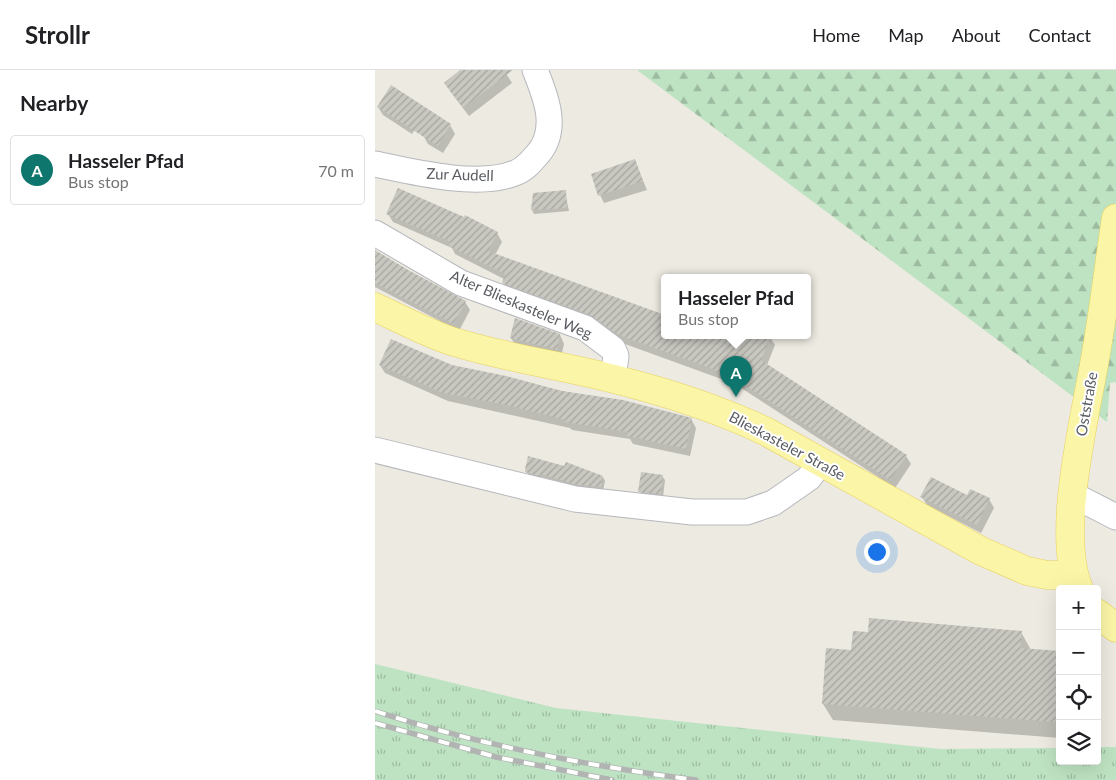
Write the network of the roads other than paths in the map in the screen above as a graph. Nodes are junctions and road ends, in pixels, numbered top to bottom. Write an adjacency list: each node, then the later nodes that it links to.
1 (535, 70): 2 (street, Zur Audell)
2 (375, 164)
3 (1116, 218): 9 (main road, Oststraße)
4 (375, 233): 6 (street, Alter Blieskasteler Weg)
5 (375, 307): 6 (main road, Blieskasteler Straße)
6 (613, 378): 8 (main road, Blieskasteler Straße)
7 (375, 450): 8 (street)
8 (820, 463): 11 (main road, Blieskasteler Straße)
9 (1073, 495): 10 (street); 11 (main road, Oststraße)
10 (1116, 517)
11 (1076, 582)
12 (1101, 616): 13 (main road)
13 (1116, 628)

